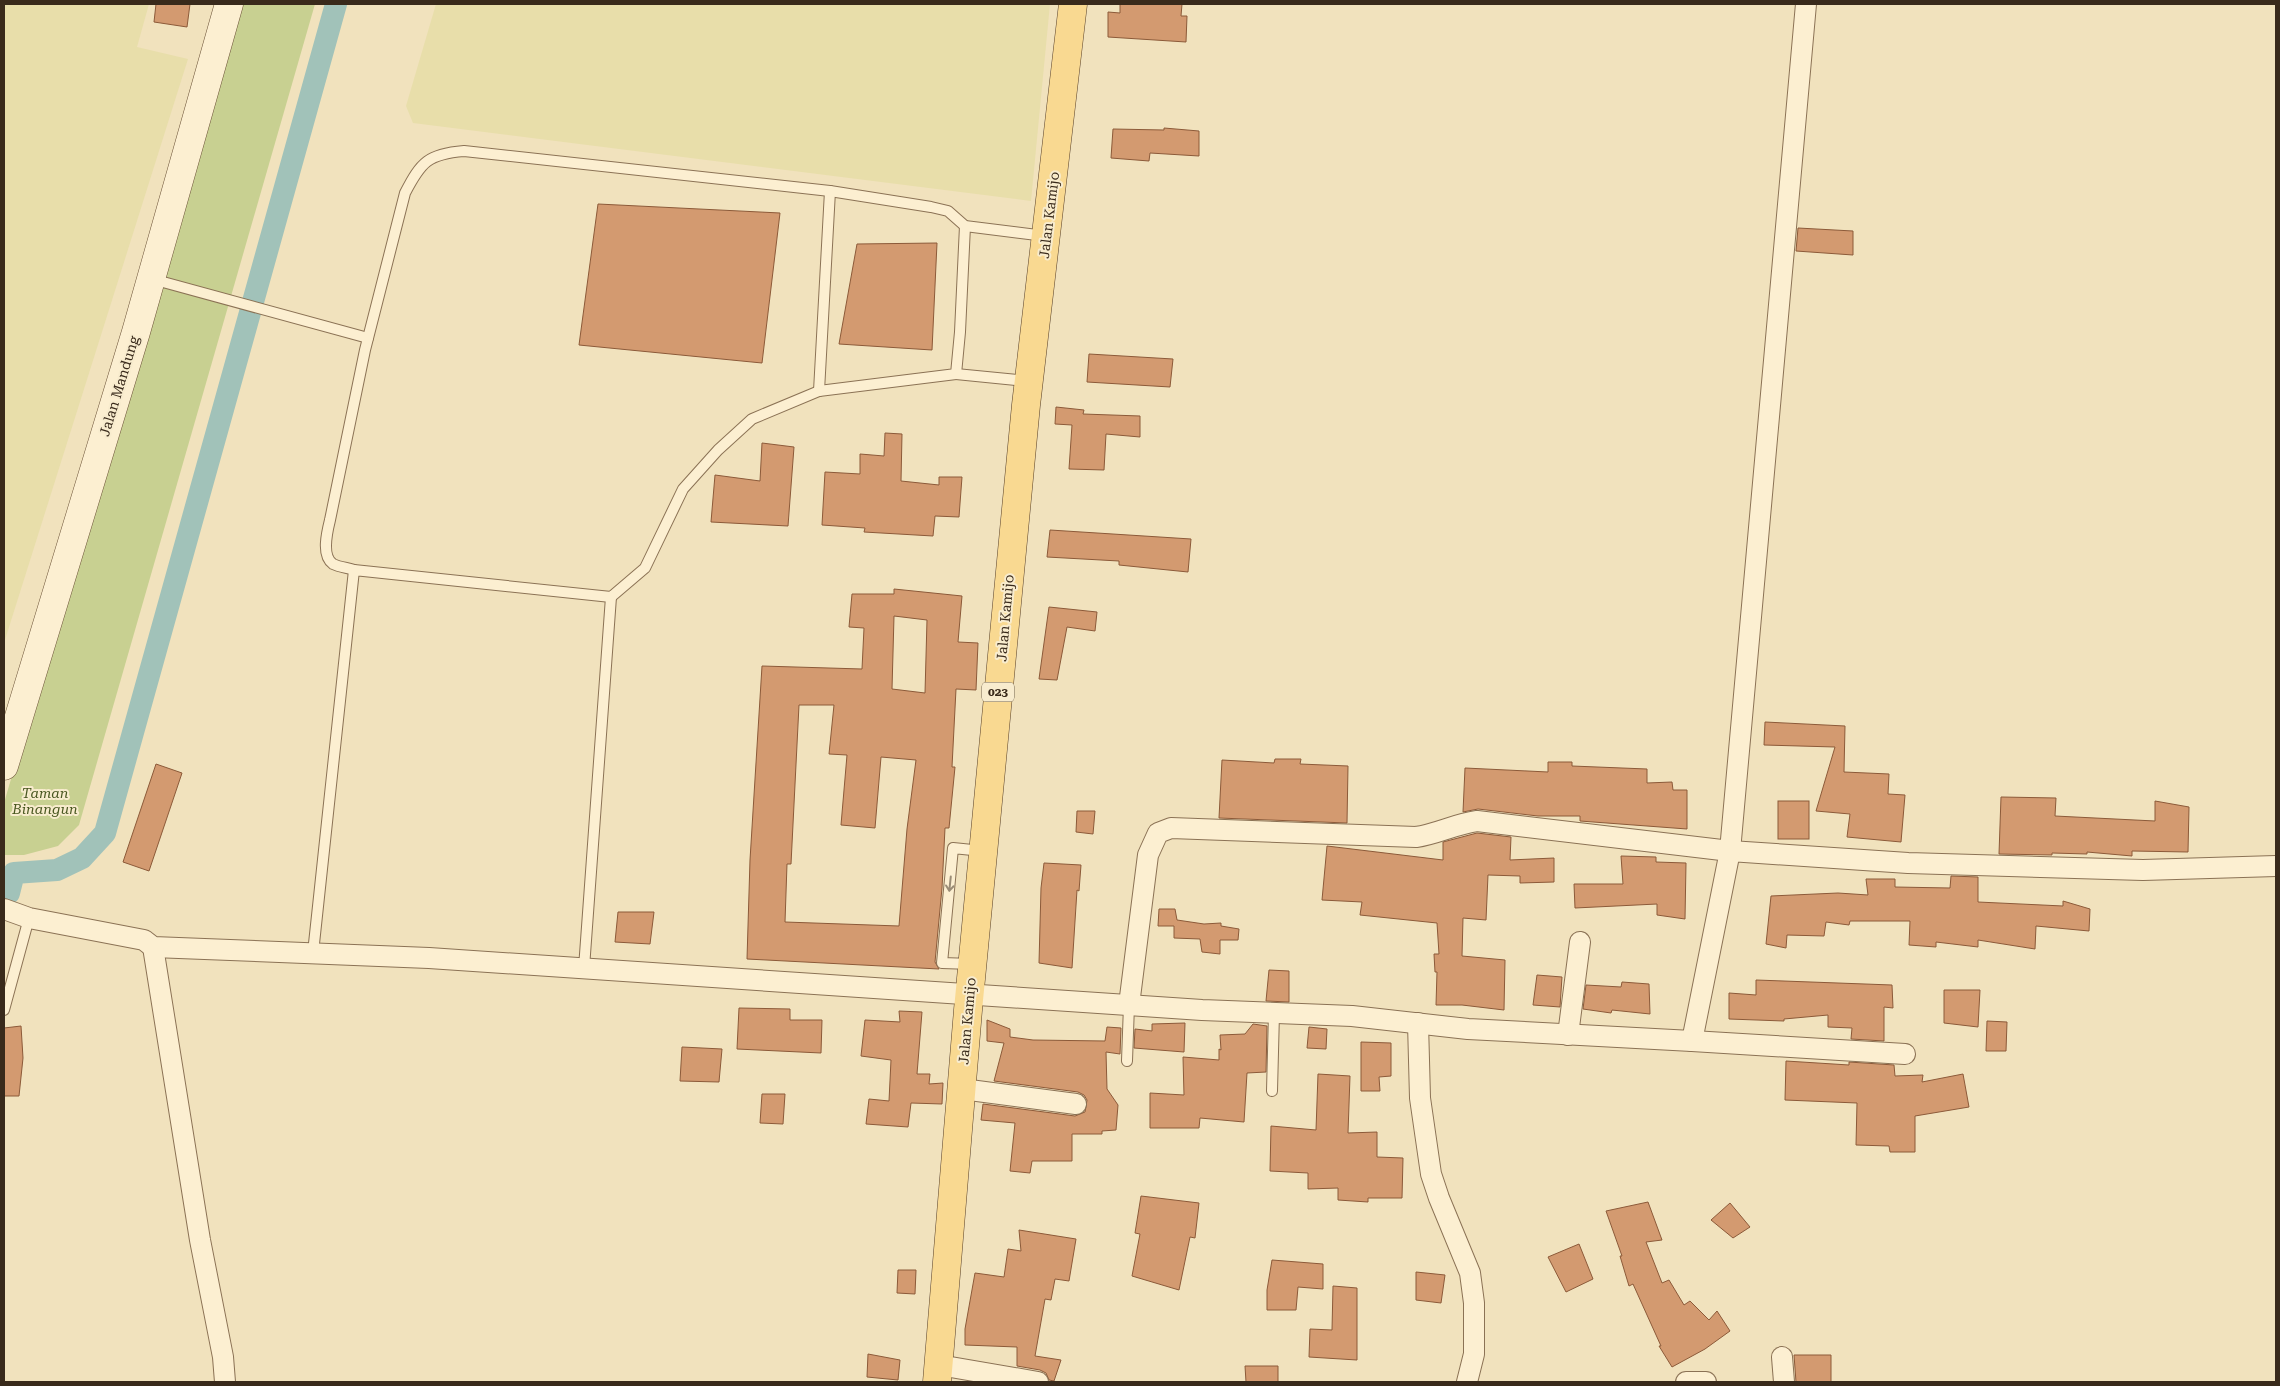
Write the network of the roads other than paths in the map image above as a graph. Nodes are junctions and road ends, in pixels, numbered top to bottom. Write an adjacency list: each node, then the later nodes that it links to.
1 (229, 4): 7 (main road, Jalan Mandung)
2 (1073, 4): 6 (main road, Jalan Kamijo / 023)
3 (1806, 4): 15 (street)
4 (830, 191): 5 (lane); 8 (lane); 11 (lane)
5 (965, 226): 6 (lane); 9 (lane)
6 (1046, 236): 10 (main road, Jalan Kamijo / 023)
7 (151, 279): 8 (lane); 14 (main road, Jalan Mandung)
8 (368, 338): 12 (lane)
9 (956, 374): 10 (lane); 11 (lane)
10 (1028, 381): 23 (main road, Jalan Kamijo / 023)
11 (819, 391): 13 (lane)
12 (354, 570): 13 (lane); 21 (lane)
13 (611, 597): 22 (lane)
14 (4, 766)
15 (1730, 851): 16 (street); 24 (street); 29 (street)
16 (2276, 866)
17 (4, 909): 18 (street)
18 (28, 918): 20 (street); 25 (lane)
19 (1580, 942): 28 (street)
20 (153, 946): 21 (street); 37 (street)
21 (313, 954): 22 (street)
22 (584, 968): 23 (street)
23 (970, 994): 24 (street); 32 (main road, Jalan Kamijo / 023)
24 (1129, 1005): 26 (street); 31 (lane)
25 (4, 1010)
26 (1274, 1013): 27 (street); 33 (lane)
27 (1418, 1023): 28 (street); 39 (street)
28 (1568, 1035): 29 (street)
29 (1692, 1041): 30 (street)
30 (1905, 1054)
31 (1127, 1061)
32 (962, 1089): 34 (street); 36 (main road, Jalan Kamijo / 023)
33 (1272, 1091)
34 (1076, 1104)
35 (1782, 1357): 42 (street)
36 (938, 1374): 38 (street)
37 (225, 1382)
38 (1038, 1382)
39 (1467, 1382)
40 (1686, 1382): 41 (street)
41 (1706, 1382)
42 (1784, 1382)

